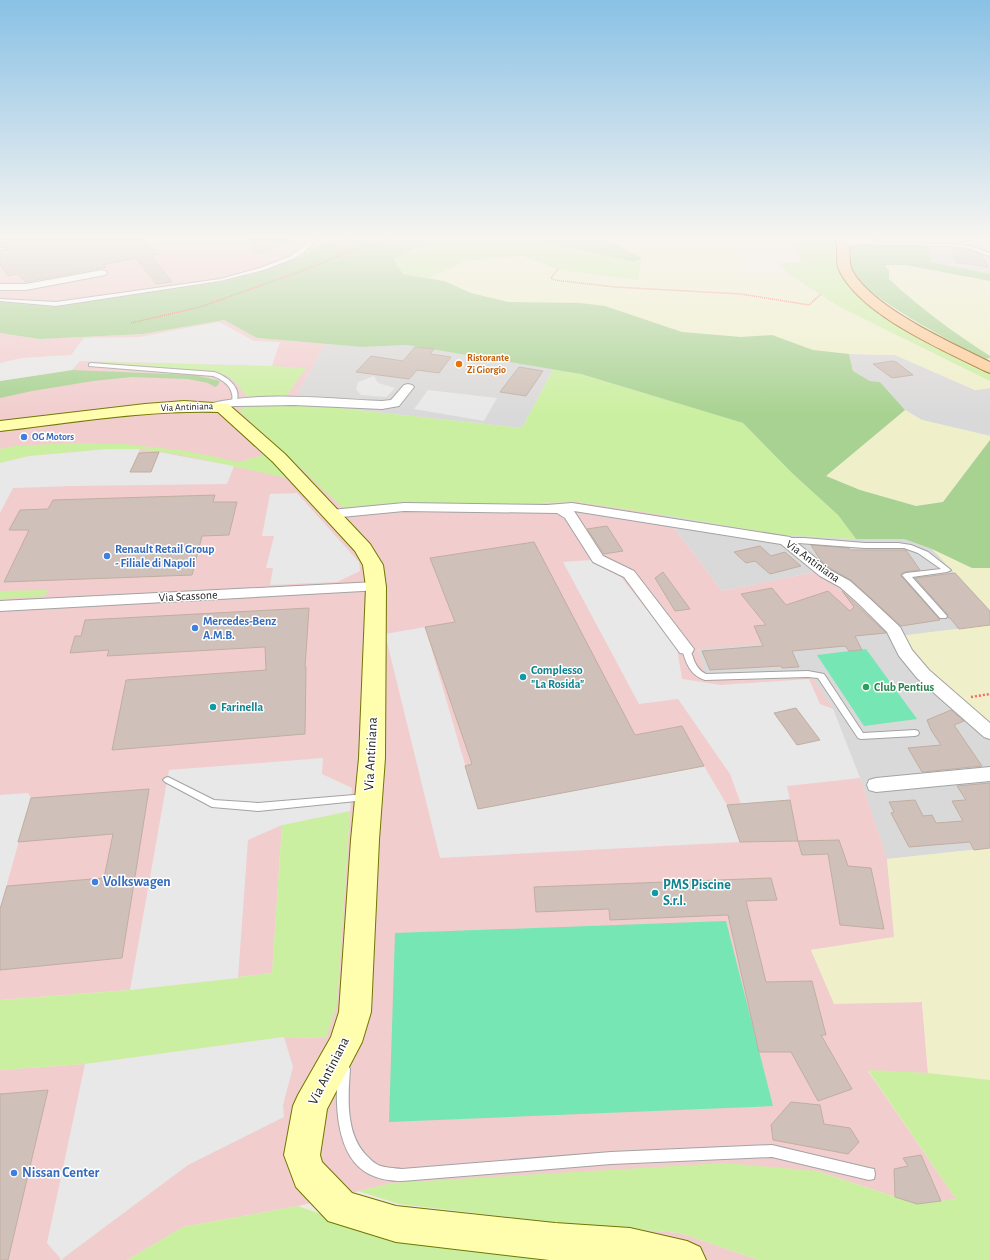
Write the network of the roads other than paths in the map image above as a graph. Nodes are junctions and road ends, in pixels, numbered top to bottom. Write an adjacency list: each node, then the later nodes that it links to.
1 (98, 298): 3 (lane)
2 (869, 298): 5 (main road)
3 (0, 300)
4 (91, 365): 7 (lane)
5 (988, 365)
6 (408, 388): 7 (street)
7 (234, 402): 8 (street)
8 (216, 406): 9 (street, Via Antiniana); 11 (street, Via Antiniana)
9 (0, 426)
10 (550, 508): 11 (street, Via Antiniana); 12 (street, Via Antiniana); 16 (street, Via Antiniana)
11 (331, 514): 13 (street, Via Antiniana)
12 (785, 540): 15 (lane); 18 (street, Via Antiniana)
13 (376, 587): 14 (street, Via Scassone); 22 (street, Via Antiniana)
14 (0, 606)
15 (943, 616)
16 (686, 649): 17 (lane)
17 (915, 733)
18 (990, 733)
19 (990, 774): 21 (street)
20 (168, 780): 22 (lane)
21 (876, 785)
22 (368, 797): 23 (street, Via Antiniana)
23 (346, 1042): 24 (lane); 25 (street, Via Antiniana)
24 (869, 1174)
25 (687, 1260)

